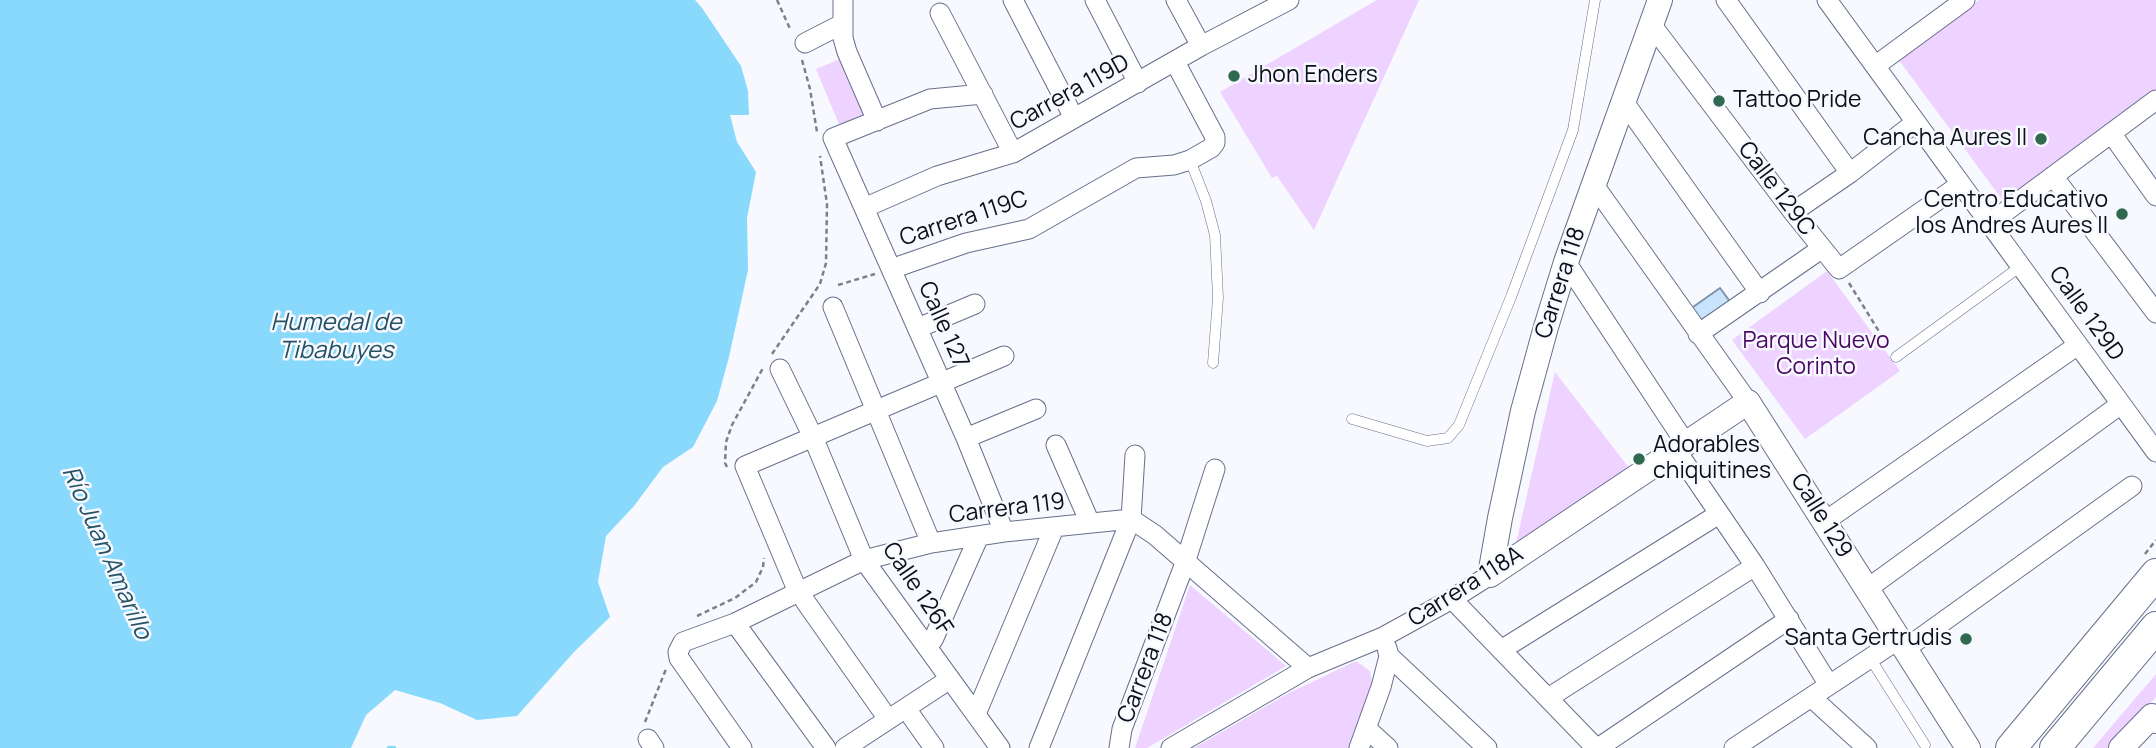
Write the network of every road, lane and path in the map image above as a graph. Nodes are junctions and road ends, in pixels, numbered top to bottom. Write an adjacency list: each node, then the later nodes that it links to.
1 (777, 0): 16 (path)
2 (843, 0): 14 (street)
3 (1013, 0): 24 (street)
4 (1095, 0): 20 (street)
5 (1176, 0): 17 (street)
6 (1289, 0): 12 (street, Carrera 119D)
7 (1595, 0): 62 (lane)
8 (1660, 0): 15 (street, Carrera 118)
9 (1726, 0): 32 (street)
10 (1965, 0): 19 (street)
11 (1834, 2): 19 (street, Calle 129D)
12 (1266, 5): 17 (street, Carrera 119D)
13 (940, 13): 21 (street)
14 (842, 24): 16 (street); 25 (street)
15 (1651, 24): 23 (street, Carrera 118); 38 (street, Calle 129C)
16 (800, 45): 28 (path)
17 (1201, 46): 18 (street, Carrera 119D)
18 (1175, 62): 20 (street, Carrera 119D); 31 (street, Carrera 119C)
19 (1875, 66): 26 (street, Calle 129D)
20 (1138, 83): 24 (street, Carrera 119D)
21 (983, 94): 25 (street); 29 (street)
22 (2156, 100): 27 (street)
23 (1624, 102): 35 (street, Carrera 118); 46 (street)
24 (1074, 118): 29 (street, Carrera 119D)
25 (877, 121): 28 (street)
26 (1916, 122): 32 (street); 34 (street, Calle 129D)
27 (2111, 133): 33 (street); 36 (street)
28 (826, 141): 37 (street, Calle 127)
29 (1013, 153): 37 (street, Carrera 119D)
30 (820, 156): 70 (path)
31 (1190, 160): 43 (street, Carrera 119C); 55 (lane)
32 (1850, 173): 38 (street)
33 (2053, 176): 39 (street); 49 (street)
34 (1961, 184): 39 (street, Calle 129D); 44 (street)
35 (1594, 185): 41 (street, Carrera 118); 51 (street, Calle 129)
36 (2156, 195)
37 (864, 208): 43 (street, Calle 127)
38 (1793, 212): 40 (street, Calle 129C)
39 (1990, 223): 42 (street, Calle 129D)
40 (1821, 248): 44 (street, Calle 129C); 46 (street)
41 (1566, 262): 66 (street); 85 (street, Carrera 118)
42 (2021, 266): 52 (street, Calle 129D); 54 (lane)
43 (891, 268): 45 (path, Carrera 119C); 50 (street, Calle 127)
44 (1839, 269): 54 (path)
45 (838, 285)
46 (1760, 293): 51 (street)
47 (975, 304): 50 (street)
48 (833, 307): 60 (street)
49 (2156, 313)
50 (918, 328): 57 (street, Calle 127)
51 (1698, 334): 58 (street, Calle 129)
52 (2078, 345): 59 (street, Calle 129D); 74 (street)
53 (1004, 356): 57 (street)
54 (1896, 358)
55 (1213, 363)
56 (780, 369): 63 (street, Calle 126F)
57 (941, 381): 60 (street); 64 (street, Calle 127)
58 (1748, 402): 66 (street, Carrera 118A); 74 (street, Calle 129)
59 (2121, 404): 67 (street, Calle 129D); 86 (street)
60 (877, 409): 63 (street); 79 (street)
61 (1036, 409): 64 (street)
62 (1352, 419)
63 (813, 437): 70 (street); 81 (street, Calle 126F)
64 (966, 438): 77 (street, Calle 127)
65 (1056, 445): 75 (street)
66 (1681, 447): 72 (street); 85 (street, Carrera 118A)
67 (2156, 452)
68 (1135, 455): 73 (street)
69 (1215, 469): 82 (street, Carrera 118)
70 (738, 470): 87 (street)
71 (2132, 486): 94 (street)
72 (1719, 514): 83 (street); 96 (street)
73 (1131, 519): 75 (street, Carrera 119); 82 (street); 117 (street)
74 (1824, 522): 86 (street, Calle 129)
75 (1090, 523): 76 (street, Carrera 119)
76 (1054, 528): 77 (street, Carrera 119); 104 (street)
77 (1004, 533): 78 (street, Carrera 119)
78 (979, 536): 79 (street, Carrera 119); 93 (street)
79 (931, 543): 81 (street, Carrera 119)
80 (764, 551): 90 (path)
81 (864, 560): 87 (street, Carrera 119); 100 (street, Calle 126F)
82 (1185, 563): 99 (street); 118 (street, Carrera 118)
83 (1755, 566): 89 (street); 103 (street)
84 (2156, 574): 127 (main road)
85 (1490, 575): 88 (street, Carrera 118A)
86 (1867, 589): 94 (street, Calle 129)
87 (801, 596): 91 (street, Carrera 119); 107 (street)
88 (1452, 599): 95 (street, Carrera 118A); 96 (street)
89 (1789, 619): 101 (street); 123 (street)
90 (693, 620)
91 (735, 623): 97 (street, Carrera 119); 113 (street)
92 (2156, 626): 128 (main road)
93 (933, 640)
94 (1902, 644): 98 (street); 126 (street, Calle 129)
95 (1386, 647): 99 (street, Carrera 118A); 108 (street); 122 (street)
96 (1501, 650): 103 (street)
97 (674, 654): 109 (path); 112 (street)
98 (1870, 658): 101 (street); 111 (lane)
99 (1308, 668): 119 (street, Carrera 118A)
100 (950, 679): 104 (street, Calle 126F); 107 (street)
101 (1829, 685): 102 (street)
102 (1811, 697): 110 (street); 125 (street)
103 (1548, 698): 123 (street)
104 (976, 715): 116 (street, Calle 126F)
105 (2155, 716): 129 (street)
106 (912, 717): 115 (street)
107 (888, 719): 114 (street)
108 (1367, 729): 120 (street); 121 (street)
109 (649, 737)
110 (1757, 742): 124 (street)
111 (1925, 745)
112 (742, 748)
113 (826, 748)
114 (845, 748)
115 (934, 748)
116 (1000, 748)
117 (1039, 748)
118 (1119, 748)
119 (1171, 748)
120 (1359, 748)
121 (1388, 748)
122 (1487, 748)
123 (1597, 748)
124 (1734, 748)
125 (1867, 748)
126 (1968, 748)
127 (2011, 748)
128 (2055, 748)
129 (2121, 748)

